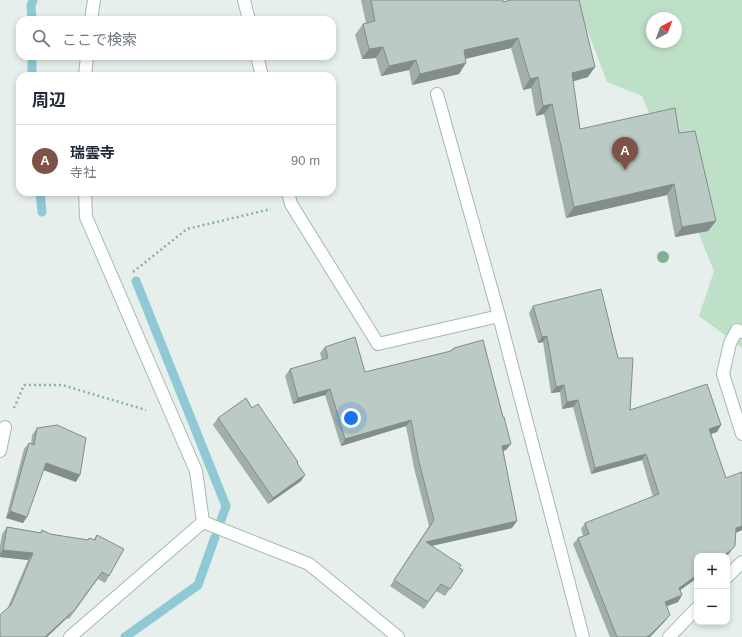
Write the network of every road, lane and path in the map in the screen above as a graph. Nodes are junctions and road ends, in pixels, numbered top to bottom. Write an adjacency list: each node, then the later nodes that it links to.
1 (94, 0): 3 (street)
2 (244, 0): 4 (street)
3 (92, 16)
4 (248, 16)
5 (87, 60): 7 (street)
6 (258, 60): 8 (street)
7 (85, 72)
8 (261, 72)
9 (437, 94): 14 (street)
10 (85, 196): 13 (street)
11 (289, 196): 12 (street)
12 (291, 204): 13 (path); 14 (street)
13 (116, 285): 16 (street)
14 (499, 316): 26 (street)
15 (742, 332): 18 (street)
16 (173, 418): 17 (path); 20 (street)
17 (5, 427): 19 (street)
18 (742, 434)
19 (0, 451)
20 (202, 522): 24 (street); 25 (street)
21 (742, 562): 22 (street)
22 (730, 574)
23 (694, 611): 27 (street)
24 (70, 637)
25 (398, 637)
26 (582, 637)
27 (669, 637)

